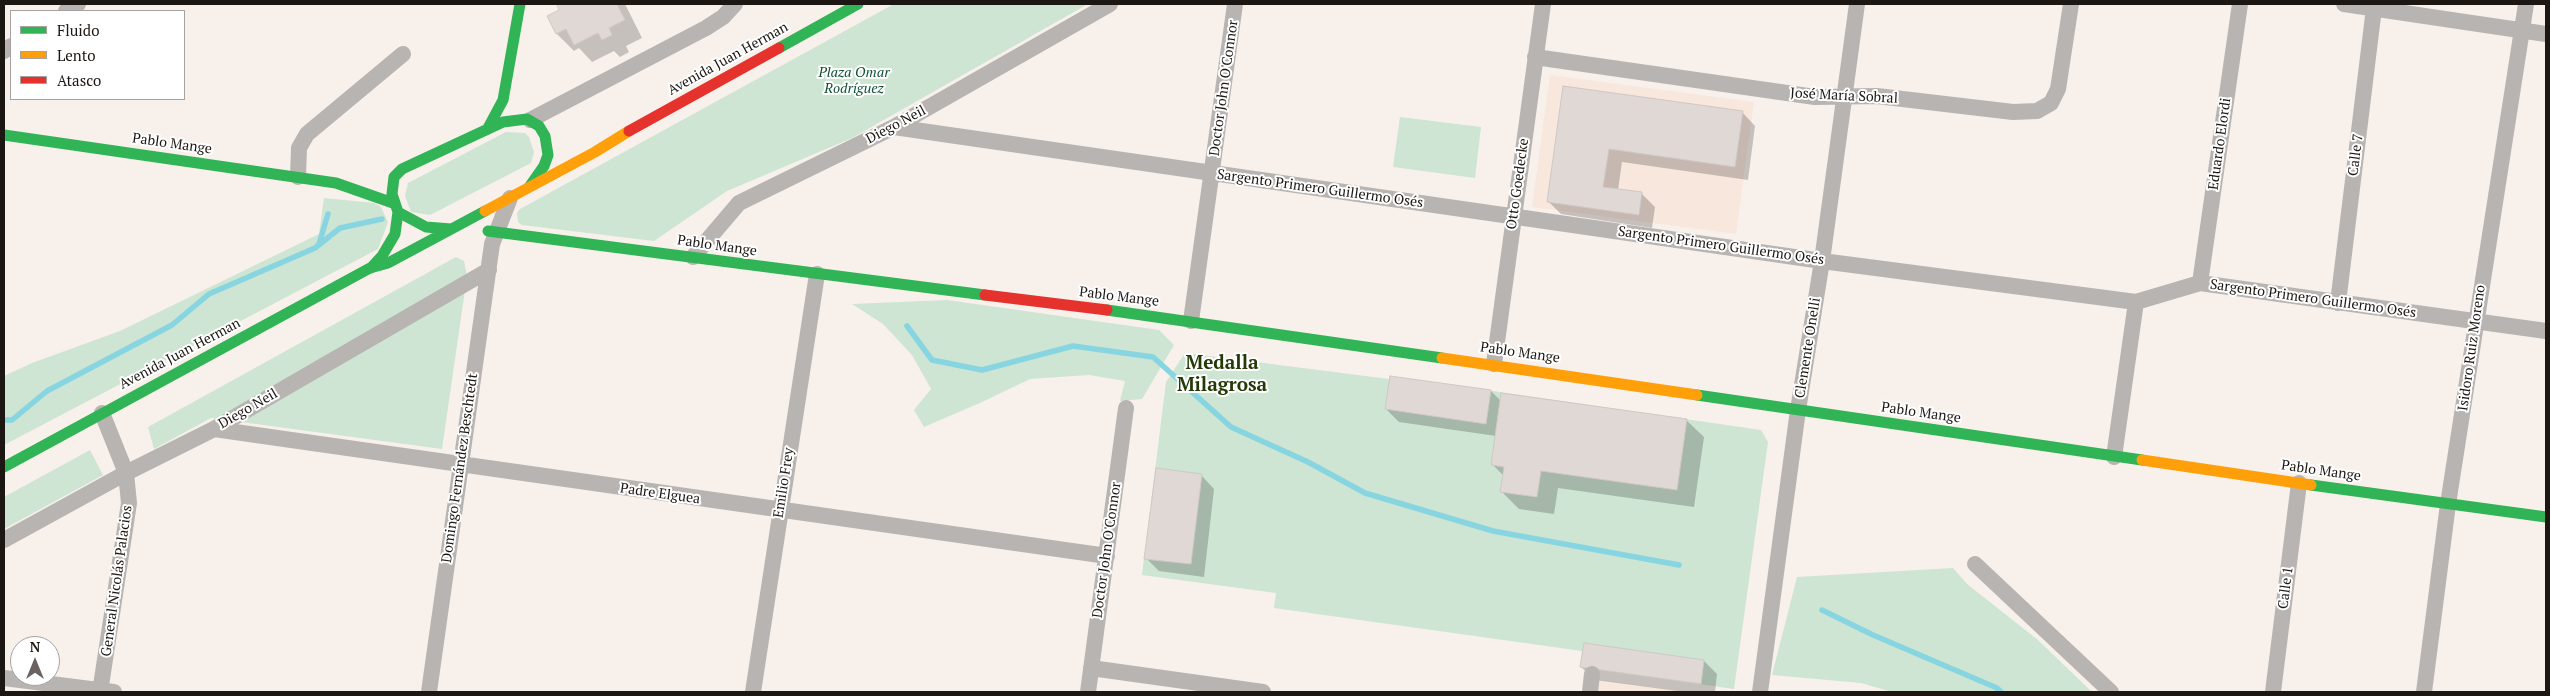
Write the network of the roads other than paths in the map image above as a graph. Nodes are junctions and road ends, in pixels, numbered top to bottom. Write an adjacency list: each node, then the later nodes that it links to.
1 (520, 4): 17 (street)
2 (735, 4): 19 (street)
3 (858, 4): 24 (street, Avenida Juan Herman)
4 (1110, 4): 20 (street, Diego Neil)
5 (1235, 4): 27 (street, Doctor John O'Connor)
6 (1543, 4): 16 (street, Otto Goedecke)
7 (1857, 4): 18 (street, Clemente Onelli)
8 (2071, 4): 18 (street, José María Sobral)
9 (2240, 4): 45 (street, Eduardo Elordi)
10 (2344, 4): 12 (street)
11 (2526, 4): 13 (street, Isidoro Ruiz Moreno)
12 (2374, 8): 13 (street); 47 (street, Calle 7)
13 (2522, 30): 14 (street); 49 (street, Isidoro Ruiz Moreno)
14 (2546, 34)
15 (403, 54): 28 (street)
16 (1535, 57): 18 (street, José María Sobral); 36 (street, Otto Goedecke)
17 (508, 80): 19 (street); 21 (street)
18 (1843, 97): 41 (street, Clemente Onelli)
19 (524, 113): 21 (street); 23 (street)
20 (894, 127): 27 (street, Sargento Primero Guillermo Osés); 40 (street, Diego Neil)
21 (488, 128): 29 (street)
22 (4, 135): 28 (street, Pablo Mange)
23 (546, 136): 25 (street); 33 (street)
24 (612, 140): 26 (street, Avenida Juan Herman); 33 (street, Avenida Juan Herman)
25 (559, 144)
26 (580, 146)
27 (1212, 173): 36 (street, Sargento Primero Guillermo Osés); 48 (street, Doctor John O'Connor)
28 (298, 177): 32 (street, Pablo Mange)
29 (394, 177): 30 (street); 35 (street, Avenida Juan Herman)
30 (382, 179)
31 (368, 182): 32 (street, Pablo Mange)
32 (336, 183): 35 (street, Pablo Mange)
33 (530, 186): 34 (street, Avenida Juan Herman)
34 (510, 198): 37 (street, Avenida Juan Herman); 39 (street, Domingo Fernández Beschtedt)
35 (395, 208): 38 (street, Pablo Mange); 42 (street, Avenida Juan Herman)
36 (1513, 217): 41 (street, Sargento Primero Guillermo Osés); 51 (street, Otto Goedecke)
37 (467, 221): 38 (street, Avenida Juan Herman); 39 (street)
38 (451, 230): 42 (street, Avenida Juan Herman)
39 (492, 236): 40 (street, Pablo Mange); 43 (street, Domingo Fernández Beschtedt)
40 (693, 257): 44 (street, Pablo Mange)
41 (1822, 261): 46 (street, Sargento Primero Guillermo Osés); 53 (street, Clemente Onelli)
42 (370, 268): 54 (street, Avenida Juan Herman)
43 (489, 270): 55 (street, Diego Neil); 57 (street, Domingo Fernández Beschtedt)
44 (817, 274): 48 (street, Pablo Mange); 62 (street, Emilio Frey)
45 (2200, 283): 46 (street, Sargento Primero Guillermo Osés); 47 (street, Sargento Primero Guillermo Osés)
46 (2136, 302): 56 (street)
47 (2338, 302): 49 (street, Sargento Primero Guillermo Osés)
48 (1191, 322): 51 (street, Pablo Mange)
49 (2476, 322): 50 (street, Sargento Primero Guillermo Osés); 61 (street, Isidoro Ruiz Moreno)
50 (2546, 331)
51 (1494, 364): 53 (street, Pablo Mange)
52 (1126, 408): 65 (street, Doctor John O'Connor)
53 (1798, 410): 56 (street, Pablo Mange); 76 (street, Clemente Onelli)
54 (102, 414): 58 (street, Avenida Juan Herman); 59 (street, General Nicolás Palacios)
55 (214, 429): 57 (street, Padre Elguea); 59 (street, Diego Neil)
56 (2114, 457): 60 (street, Pablo Mange)
57 (460, 466): 62 (street, Padre Elguea); 71 (street, Domingo Fernández Beschtedt)
58 (4, 467)
59 (126, 473): 64 (street, Diego Neil); 70 (street, General Nicolás Palacios)
60 (2300, 484): 61 (street, Pablo Mange); 78 (street, Calle 1)
61 (2448, 504): 63 (street, Pablo Mange); 79 (street, Isidoro Ruiz Moreno)
62 (779, 511): 65 (street, Padre Elguea); 72 (street, Emilio Frey)
63 (2546, 517)
64 (4, 540)
65 (1107, 556): 67 (street, Doctor John O'Connor)
66 (1975, 564): 77 (street)
67 (1091, 668): 73 (street, Doctor John O'Connor); 74 (street)
68 (1592, 674): 75 (street)
69 (4, 678): 70 (street)
70 (105, 692)
71 (429, 692)
72 (753, 692)
73 (1088, 692)
74 (1263, 692)
75 (1590, 692)
76 (1760, 692)
77 (2111, 692)
78 (2273, 692)
79 (2424, 692)

